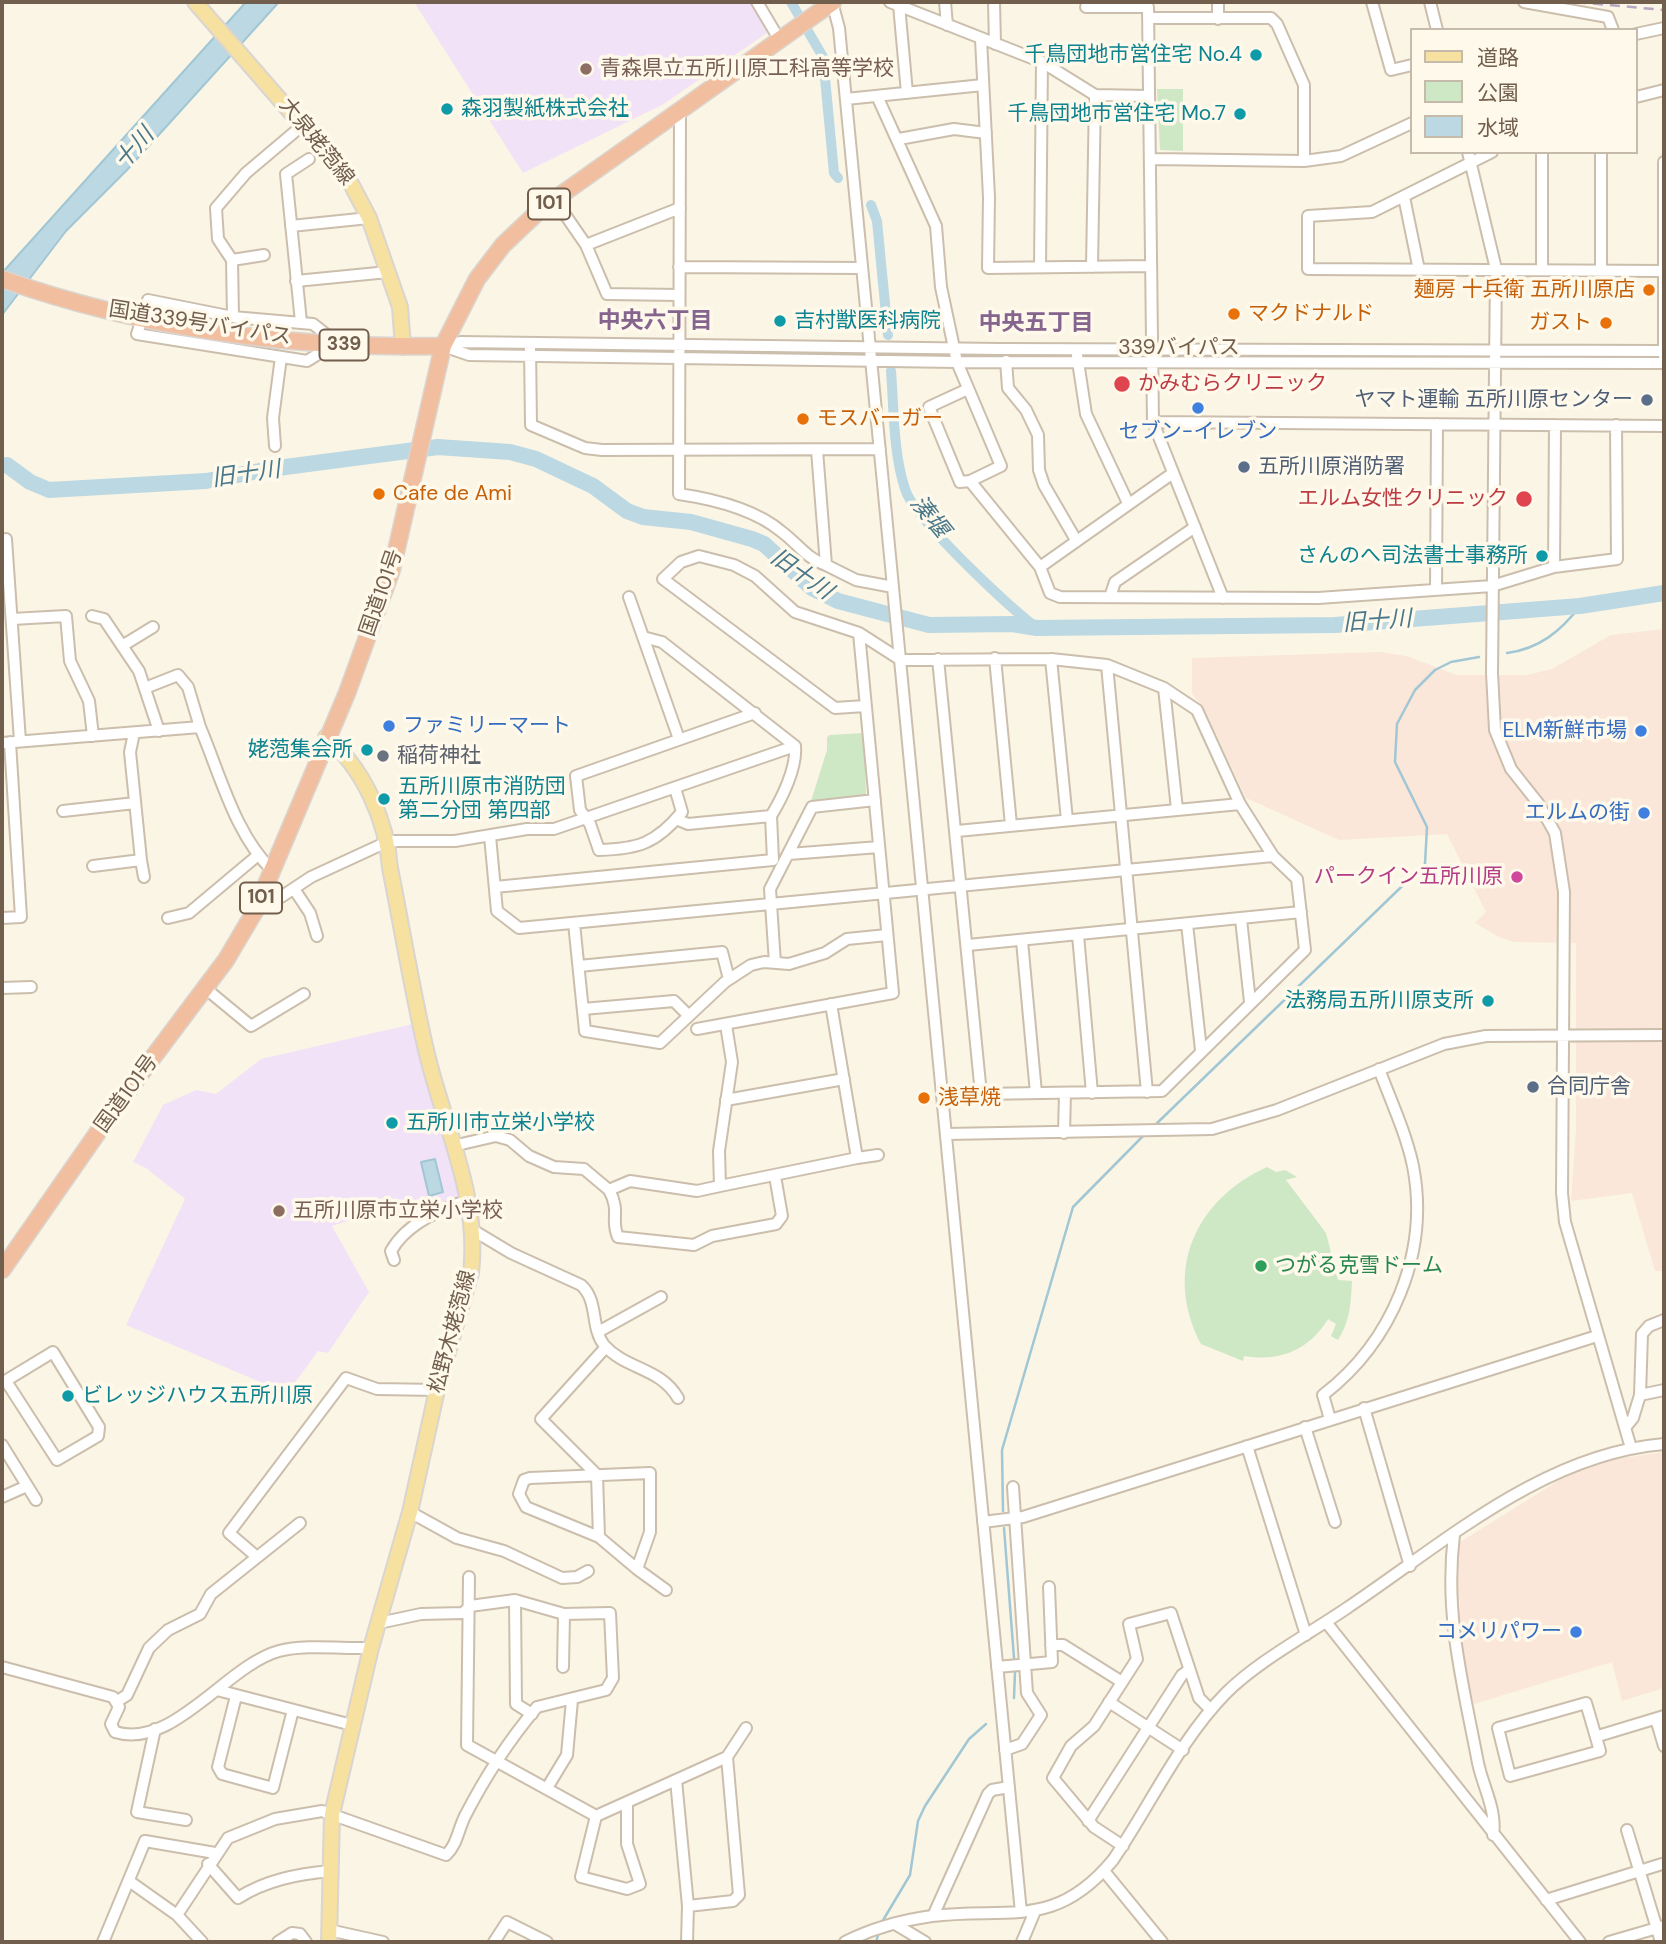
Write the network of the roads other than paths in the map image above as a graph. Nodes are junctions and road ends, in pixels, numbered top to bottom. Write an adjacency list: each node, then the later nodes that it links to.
1 (195, 2): 33 (main road, 大泉姥萢線)
2 (757, 2): 19 (street)
3 (832, 2): 19 (highway, 国道101号 / 101); 31 (street)
4 (945, 2): 14 (street)
5 (994, 2): 21 (street)
6 (1218, 2): 13 (street)
7 (1372, 2): 23 (street)
8 (1430, 2): 15 (street)
9 (1524, 2): 16 (street)
10 (895, 3): 14 (street); 26 (street)
11 (1086, 7): 12 (street)
12 (1148, 18): 13 (street); 29 (street)
13 (1218, 19): 42 (street)
14 (947, 25): 20 (street)
15 (1436, 28)
16 (1612, 28)
17 (1664, 28): 18 (street)
18 (1638, 34)
19 (779, 39): 32 (highway, 国道101号 / 101)
20 (981, 39): 21 (street); 24 (street)
21 (995, 44): 22 (street)
22 (1042, 62): 27 (street); 55 (street)
23 (1410, 65)
24 (983, 86): 26 (street); 35 (street)
25 (1664, 90): 30 (street)
26 (907, 93): 28 (street)
27 (1095, 95): 29 (street); 56 (street)
28 (877, 96): 31 (street); 36 (street)
29 (1148, 96): 41 (street)
30 (1638, 96)
31 (846, 99): 57 (street)
32 (680, 108): 45 (highway, 国道101号 / 101); 46 (street)
33 (304, 124): 47 (main road, 大泉姥萢線); 52 (street)
34 (1410, 124): 42 (street)
35 (986, 133): 36 (street); 55 (street)
36 (899, 139): 78 (street)
37 (1542, 154): 58 (street)
38 (1601, 154): 61 (street)
39 (1469, 157): 44 (street); 60 (street)
40 (309, 159): 48 (street)
41 (1152, 159): 42 (street); 53 (street)
42 (1304, 161)
43 (1664, 162): 49 (street)
44 (1404, 197): 59 (street); 59 (street)
45 (555, 200): 50 (street); 74 (highway, 国道101号 / 101)
46 (680, 208): 50 (street); 54 (street)
47 (369, 218): 48 (street); 63 (main road, 大泉姥萢線)
48 (291, 226): 65 (street)
49 (1664, 238): 62 (street)
50 (586, 245): 66 (street)
51 (264, 255): 52 (street)
52 (232, 260): 69 (street)
53 (1151, 266): 56 (street); 77 (street)
54 (680, 267): 57 (street); 66 (street)
55 (1040, 267): 56 (street)
56 (1092, 267)
57 (863, 268): 75 (street)
58 (1542, 269): 60 (street); 61 (street)
59 (1419, 270): 60 (street)
60 (1496, 270): 80 (street)
61 (1601, 271): 62 (street)
62 (1663, 271): 67 (street)
63 (388, 272): 65 (street); 76 (main road, 大泉姥萢線)
64 (2, 279): 73 (highway, 国道339号バイパス / 339)
65 (296, 281): 70 (street)
66 (679, 295): 81 (street)
67 (1664, 302): 82 (street)
68 (146, 306): 69 (street)
69 (233, 317): 70 (street)
70 (301, 323): 73 (street)
71 (139, 328): 84 (street)
72 (530, 342): 74 (street, 339バイパス); 81 (street, 339バイパス); 83 (street)
73 (337, 344): 76 (highway, 国道339号バイパス / 339); 84 (street)
74 (443, 346): 76 (highway, 国道339号バイパス / 339); 83 (street); 137 (highway, 国道101号 / 101)
75 (870, 346): 78 (street, 339バイパス); 81 (street, 339バイパス); 85 (street)
76 (403, 347)
77 (1151, 347): 79 (street, 339バイパス); 80 (street, 339バイパス); 86 (street)
78 (954, 348): 79 (street, 339バイパス); 89 (street)
79 (1077, 348): 88 (street)
80 (1495, 350): 82 (street, 339バイパス); 90 (street)
81 (679, 351): 83 (street); 85 (street); 100 (street)
82 (1664, 351): 91 (street)
83 (530, 355): 100 (street)
84 (281, 357): 99 (street)
85 (871, 360): 89 (street); 101 (street)
86 (1152, 360): 88 (street); 90 (street); 93 (street)
87 (1006, 361): 88 (street); 89 (street); 108 (street)
88 (1078, 361): 105 (street)
89 (957, 362): 92 (street)
90 (1495, 363): 91 (street); 95 (street)
91 (1664, 363)
92 (968, 389): 104 (street); 104 (street)
93 (1153, 422): 94 (street); 103 (street)
94 (1437, 424): 95 (street); 112 (street)
95 (1495, 424): 96 (street); 113 (street)
96 (1555, 425): 97 (street); 111 (street)
97 (1616, 425): 98 (street); 111 (street)
98 (1664, 426)
99 (275, 446)
100 (679, 449): 102 (street); 109 (street)
101 (880, 449): 102 (street); 114 (street)
102 (817, 450): 109 (street)
103 (1173, 473): 105 (street); 106 (street)
104 (970, 481): 110 (street)
105 (1128, 503): 108 (street)
106 (1195, 527): 116 (street); 117 (street)
107 (2, 540): 119 (street)
108 (1076, 540): 110 (street)
109 (826, 565): 114 (street)
110 (1040, 567): 116 (street)
111 (1554, 567): 113 (street)
112 (1436, 590): 113 (street); 117 (street)
113 (1492, 590): 196 (street)
114 (894, 592): 127 (street)
115 (629, 597): 122 (street)
116 (1110, 597): 117 (street)
117 (1223, 598)
118 (92, 616): 123 (street)
119 (12, 619): 136 (street); 139 (street)
120 (153, 627): 123 (street)
121 (859, 633): 127 (street); 131 (street); 131 (street)
122 (643, 637): 132 (street); 138 (street)
123 (122, 646): 129 (street)
124 (995, 658): 125 (street); 126 (street); 152 (street)
125 (938, 659): 127 (street); 153 (street)
126 (1051, 659): 128 (street); 151 (street)
127 (901, 660): 168 (street)
128 (1107, 665): 130 (street); 147 (street)
129 (145, 688): 133 (street); 134 (street)
130 (1164, 688): 144 (street); 145 (street)
131 (865, 705): 142 (street)
132 (755, 713): 138 (street); 140 (street)
133 (200, 727): 134 (street); 158 (street)
134 (159, 731): 135 (street)
135 (134, 733): 136 (street); 143 (street)
136 (93, 736): 139 (street)
137 (326, 737): 155 (main road, 松野木姥萢線); 164 (highway, 国道101号 / 101)
138 (679, 740): 149 (street)
139 (10, 742): 172 (street)
140 (795, 747): 141 (street); 148 (street)
141 (675, 788): 149 (street); 150 (street)
142 (875, 800): 156 (street); 157 (street)
143 (135, 803): 146 (street); 160 (street)
144 (1240, 804): 145 (street); 159 (street)
145 (1177, 809): 147 (street)
146 (63, 811)
147 (1122, 814): 151 (street); 162 (street)
148 (771, 816): 150 (street); 166 (street)
149 (587, 818): 150 (street); 154 (street)
150 (676, 819)
151 (1067, 820): 152 (street)
152 (1011, 825): 153 (street)
153 (957, 831): 165 (street)
154 (490, 836): 155 (street); 166 (street)
155 (388, 841): 167 (street); 208 (main road, 松野木姥萢線)
156 (879, 847): 157 (street); 169 (street)
157 (789, 854): 170 (street)
158 (257, 856): 164 (street); 173 (street)
159 (1273, 856): 162 (street); 171 (street)
160 (141, 860): 161 (street); 163 (street)
161 (93, 866)
162 (1128, 870): 165 (street); 177 (street)
163 (144, 877)
164 (269, 878): 167 (street); 188 (highway, 国道101号 / 101)
165 (962, 886): 168 (street); 182 (street)
166 (495, 887): 175 (street)
167 (293, 889): 180 (street)
168 (923, 890): 169 (street); 207 (street)
169 (884, 894): 170 (street); 178 (street)
170 (771, 904): 175 (street); 183 (street)
171 (1301, 912): 174 (street); 190 (street)
172 (2, 918)
173 (168, 918)
174 (1241, 919): 176 (street); 190 (street)
175 (574, 923): 184 (street)
176 (1187, 924): 177 (street); 198 (street)
177 (1134, 930): 179 (street); 201 (street)
178 (887, 935): 183 (street); 191 (street)
179 (1078, 935): 181 (street); 204 (street)
180 (317, 936)
181 (1022, 941): 182 (street); 202 (street)
182 (968, 944): 202 (street)
183 (775, 962): 185 (street)
184 (579, 966): 185 (street); 192 (street)
185 (729, 979): 193 (street)
186 (31, 987): 187 (street)
187 (2, 988)
188 (205, 988): 189 (street); 217 (highway, 国道101号 / 101)
189 (304, 994)
190 (1250, 1002): 198 (street)
191 (831, 1004): 194 (street); 200 (street)
192 (583, 1009): 193 (street); 193 (street)
193 (688, 1015)
194 (726, 1025): 195 (street); 205 (street)
195 (697, 1029)
196 (1564, 1034): 197 (street); 199 (street); 221 (street)
197 (1664, 1035)
198 (1201, 1050): 201 (street)
199 (1379, 1069): 206 (street); 229 (street)
200 (844, 1079): 205 (street); 210 (street)
201 (1147, 1092): 204 (street)
202 (1036, 1093): 203 (street)
203 (1065, 1093): 204 (street); 206 (street)
204 (1092, 1093)
205 (726, 1100): 212 (street)
206 (1064, 1133): 207 (street)
207 (947, 1134): 243 (street)
208 (457, 1145): 213 (street); 214 (main road, 松野木姥萢線)
209 (878, 1155): 210 (street)
210 (857, 1158): 211 (street)
211 (775, 1176): 212 (street); 213 (street)
212 (720, 1186): 213 (street)
213 (609, 1190)
214 (466, 1201): 215 (main road, 松野木姥萢線); 216 (street)
215 (471, 1229): 220 (street); 224 (main road, 松野木姥萢線)
216 (394, 1260)
217 (2, 1269)
218 (661, 1297): 220 (street)
219 (1664, 1320): 226 (street)
220 (598, 1332): 222 (street)
221 (1597, 1336): 228 (street); 231 (street)
222 (606, 1347): 227 (street); 236 (street)
223 (4, 1382): 223 (street)
224 (437, 1390): 241 (main road, 松野木姥萢線); 248 (street)
225 (1664, 1390): 226 (street)
226 (1640, 1395): 231 (street)
227 (678, 1398)
228 (1364, 1408): 229 (street); 249 (street)
229 (1330, 1419): 230 (street)
230 (1305, 1427): 234 (street); 244 (street)
231 (1625, 1428): 235 (street)
232 (1664, 1444): 235 (street)
233 (2, 1445): 237 (street)
234 (1247, 1446): 242 (street); 260 (street)
235 (1631, 1448): 246 (street)
236 (597, 1475): 247 (street); 247 (street); 250 (street)
237 (27, 1486): 239 (street); 240 (street)
238 (1013, 1487): 242 (street)
239 (2, 1497)
240 (36, 1500)
241 (410, 1512): 251 (street); 259 (main road, 松野木姥萢線)
242 (1015, 1519): 243 (street); 263 (street)
243 (983, 1522): 266 (street)
244 (1335, 1522)
245 (300, 1523): 248 (street)
246 (1454, 1535): 249 (street); 297 (street)
247 (599, 1537): 250 (street)
248 (257, 1557): 272 (street)
249 (1410, 1566): 258 (street)
250 (637, 1569): 254 (street)
251 (588, 1571)
252 (469, 1577): 256 (street)
253 (1049, 1587): 261 (street)
254 (666, 1590)
255 (515, 1600): 256 (street); 257 (street); 276 (street)
256 (470, 1606): 259 (street); 287 (street)
257 (564, 1614): 265 (street); 271 (street)
258 (1326, 1622): 260 (street); 297 (street)
259 (379, 1623): 262 (main road, 松野木姥萢線)
260 (1306, 1635): 275 (street)
261 (1051, 1645): 263 (street); 268 (street)
262 (371, 1648): 269 (street); 278 (main road, 松野木姥萢線)
263 (1025, 1664): 266 (street); 284 (street)
264 (2, 1667): 272 (street)
265 (563, 1667)
266 (997, 1667): 284 (street)
267 (1189, 1670): 268 (street); 275 (street); 280 (street)
268 (1122, 1682): 273 (street)
269 (216, 1690): 270 (street); 281 (street)
270 (236, 1696): 274 (street); 274 (street)
271 (572, 1700): 276 (street); 290 (street)
272 (116, 1702): 281 (street)
273 (1109, 1702): 280 (street); 295 (street)
274 (293, 1710): 278 (street)
275 (1211, 1710): 285 (street)
276 (532, 1714): 287 (street)
277 (1660, 1717): 282 (street); 283 (street)
278 (352, 1725): 292 (main road, 松野木姥萢線)
279 (746, 1728): 286 (street)
280 (1149, 1728): 285 (street); 295 (street)
281 (155, 1730): 294 (street)
282 (1598, 1736): 282 (street)
283 (1664, 1746)
284 (1005, 1750): 289 (street)
285 (1182, 1750): 298 (street)
286 (727, 1757): 288 (street); 307 (street)
287 (497, 1765): 290 (street); 292 (street)
288 (676, 1780): 291 (street); 307 (street)
289 (1009, 1787): 309 (street); 311 (street)
290 (547, 1788): 293 (street)
291 (628, 1802): 293 (street); 293 (street)
292 (332, 1814): 299 (street); 302 (main road, 松野木姥萢線)
293 (596, 1816)
294 (186, 1820)
295 (1088, 1821): 298 (street)
296 (1627, 1830): 304 (street)
297 (1493, 1835): 306 (street)
298 (1123, 1846): 303 (street)
299 (215, 1853): 300 (street); 305 (street)
300 (208, 1864): 302 (street); 310 (street)
301 (1662, 1864): 304 (street)
302 (330, 1871): 314 (main road, 松野木姥萢線)
303 (1104, 1871): 308 (street); 326 (street)
304 (1639, 1871): 306 (street); 313 (street)
305 (128, 1881): 310 (street); 315 (street)
306 (1546, 1900): 327 (street)
307 (688, 1906): 322 (street)
308 (1035, 1911): 309 (street); 325 (street)
309 (1021, 1912): 311 (street)
310 (177, 1915): 316 (street)
311 (933, 1916): 312 (street)
312 (895, 1924): 323 (street); 324 (street)
313 (1660, 1927): 328 (street); 329 (street)
314 (329, 1936): 319 (street)
315 (103, 1942)
316 (202, 1942)
317 (278, 1942): 318 (street)
318 (306, 1942)
319 (383, 1942)
320 (494, 1942): 321 (street)
321 (547, 1942)
322 (687, 1942)
323 (845, 1942)
324 (925, 1942)
325 (1022, 1942)
326 (1161, 1942)
327 (1580, 1942)
328 (1609, 1942)
329 (1661, 1942)

